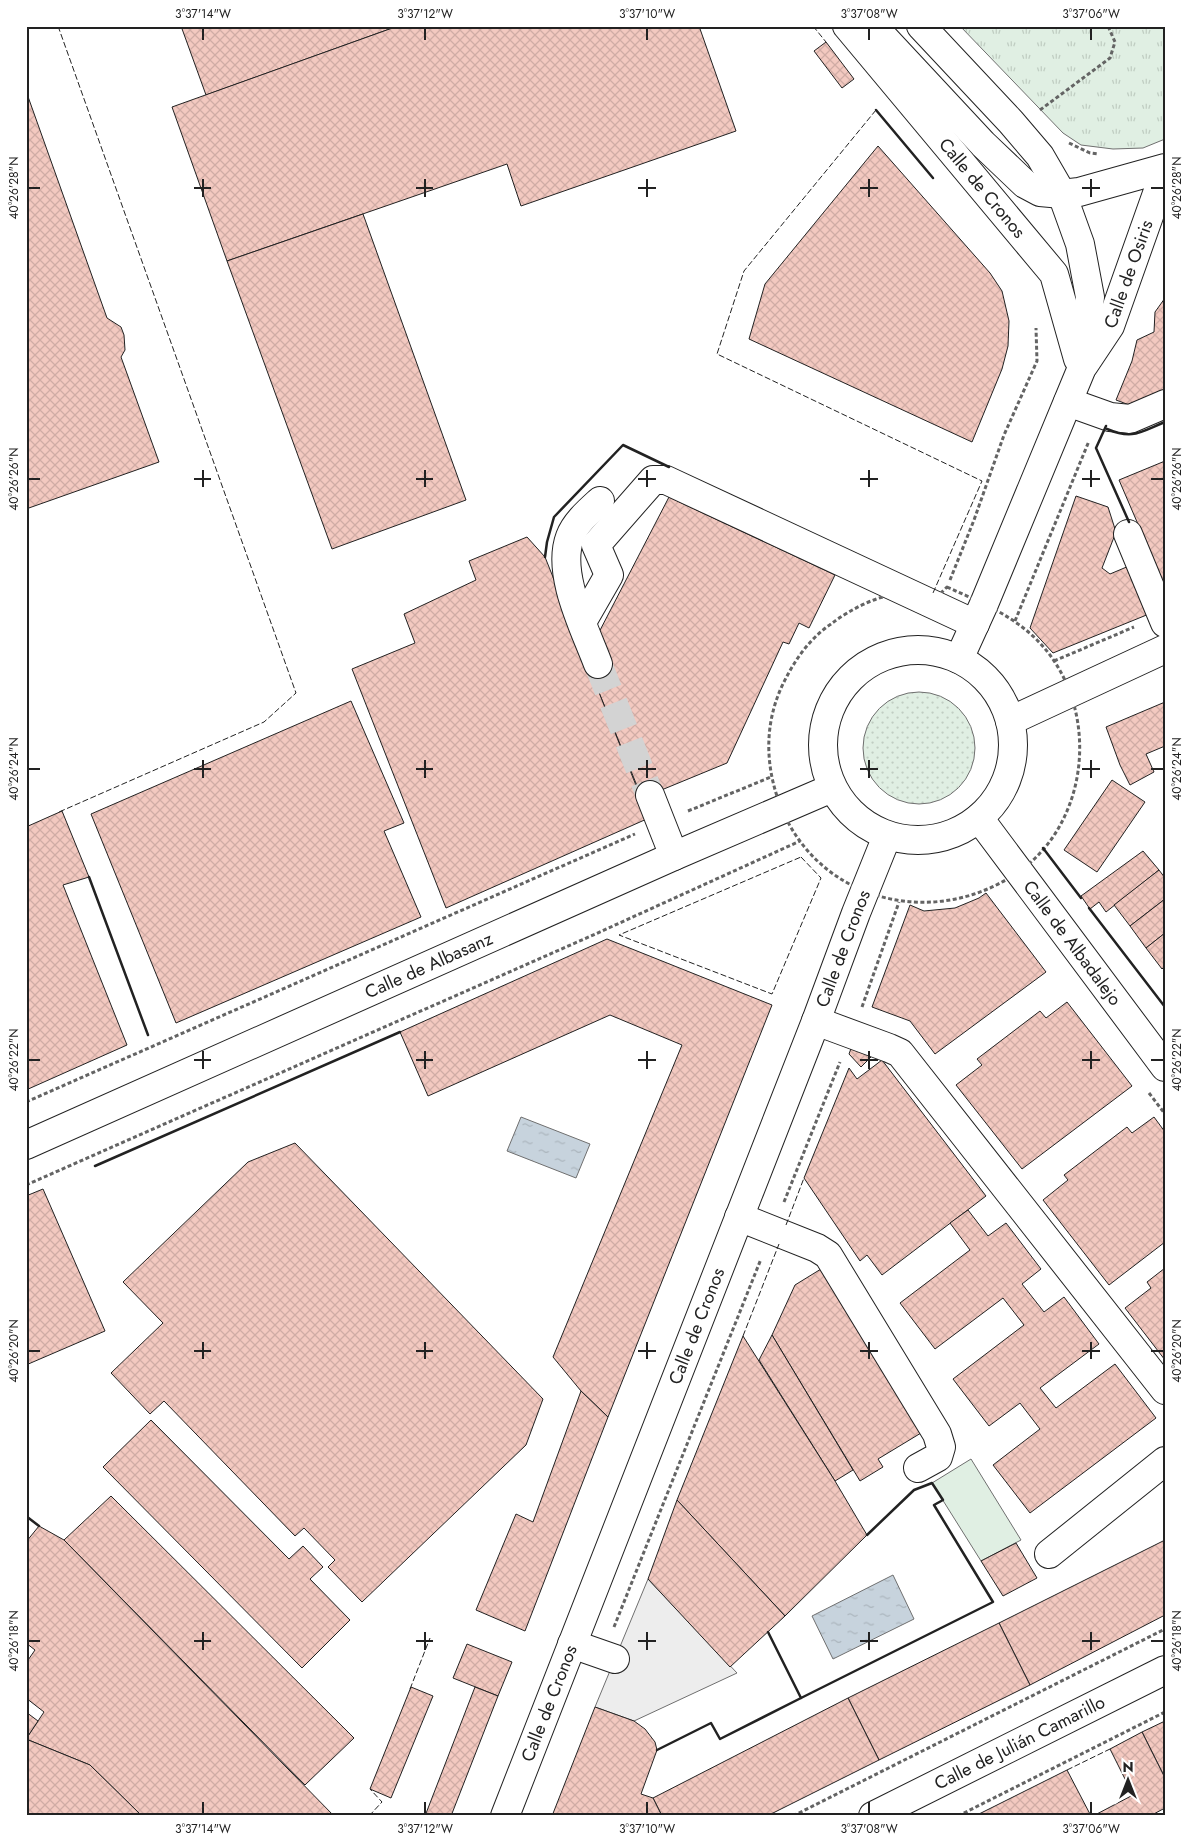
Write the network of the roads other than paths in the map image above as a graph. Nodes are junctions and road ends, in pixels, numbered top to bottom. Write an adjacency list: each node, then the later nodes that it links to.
1 (847, 26): 6 (street, Calle de Cronos)
2 (873, 26): 5 (street, Calle de Cronos)
3 (921, 26): 5 (street)
4 (1165, 169): 5 (street, Calle de Osiris); 6 (street, Calle de Osiris)
5 (1062, 194): 6 (street)
6 (1081, 370): 7 (street)
7 (1068, 402): 8 (street); 11 (street)
8 (1165, 404)
9 (600, 501): 13 (street)
10 (1128, 534): 12 (street)
11 (980, 614): 13 (street); 15 (street)
12 (1163, 619)
13 (582, 622): 16 (street)
14 (1165, 649): 17 (street)
15 (959, 659): 17 (street); 18 (street)
16 (598, 664)
17 (1010, 720): 20 (street)
18 (832, 788): 21 (street); 22 (street, Calle de Albasanz)
19 (650, 795): 22 (street)
20 (979, 818): 21 (street); 24 (street, Calle de Albadalejo)
21 (887, 836): 23 (street, Calle de Cronos)
22 (674, 856): 25 (street, Calle de Albasanz)
23 (816, 1021): 26 (street, Calle de Cronos); 27 (street)
24 (1165, 1067)
25 (26, 1145)
26 (739, 1217): 29 (street); 31 (street, Calle de Cronos)
27 (1165, 1390)
28 (1165, 1461): 30 (street)
29 (918, 1468)
30 (1049, 1554)
31 (572, 1644): 32 (street); 34 (street, Calle de Cronos)
32 (609, 1657)
33 (1165, 1670): 35 (street, Calle de Julián Camarillo)
34 (505, 1816)
35 (873, 1816)

